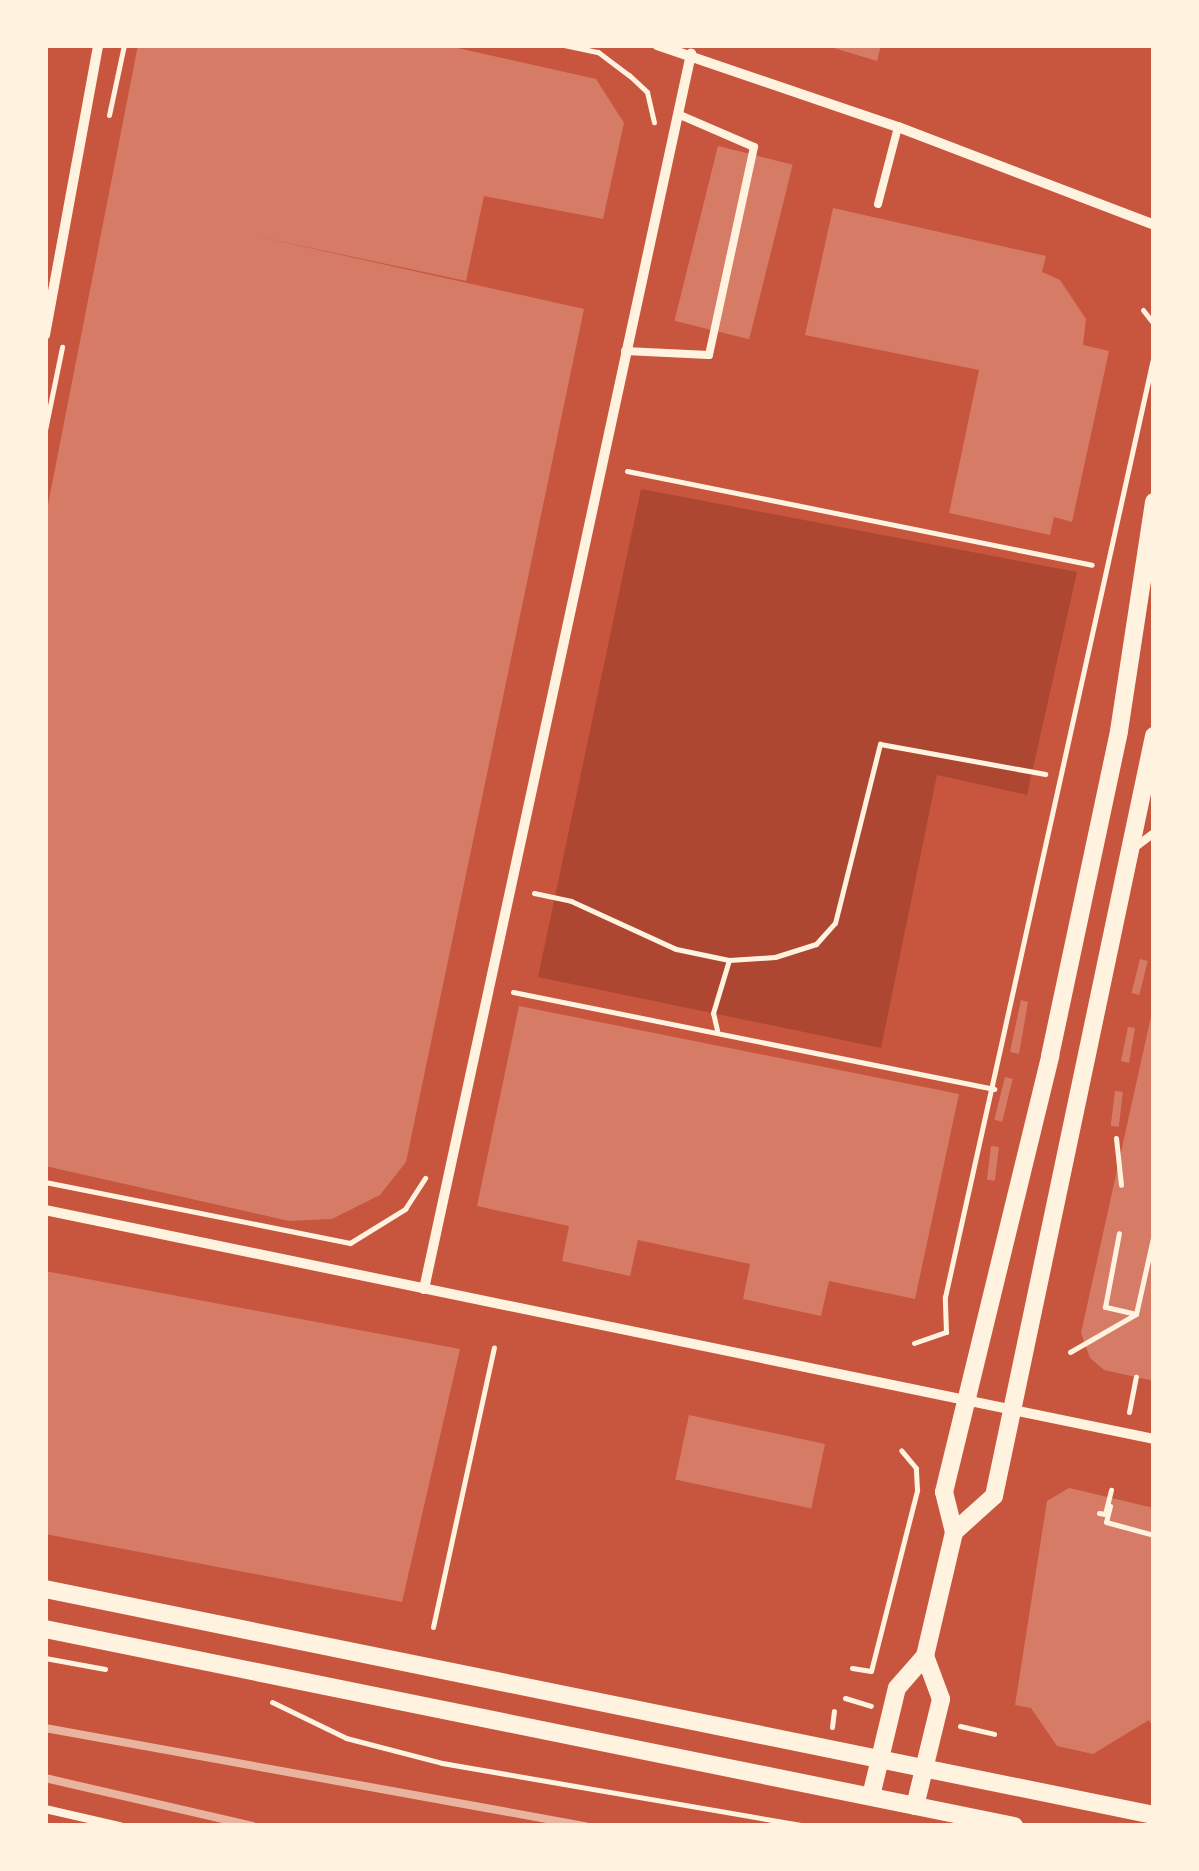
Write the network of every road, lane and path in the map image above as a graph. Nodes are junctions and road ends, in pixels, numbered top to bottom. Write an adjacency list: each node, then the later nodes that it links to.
1 (98, 45): 12 (street)
2 (564, 45): 6 (path)
3 (657, 45): 4 (street)
4 (691, 54): 5 (street); 7 (street)
5 (680, 114): 13 (street); 13 (lane)
6 (655, 124)
7 (898, 126): 8 (lane); 9 (street)
8 (878, 204)
9 (1154, 225)
10 (1143, 310): 11 (path)
11 (1154, 324)
12 (45, 335)
13 (626, 351): 34 (street)
14 (1154, 354): 26 (path)
15 (627, 471): 17 (path)
16 (1154, 502): 39 (street)
17 (1092, 565)
18 (1154, 736): 21 (street)
19 (1045, 774): 23 (path)
20 (1154, 833): 21 (lane)
21 (1128, 852): 40 (street)
22 (534, 893): 23 (path)
23 (729, 960): 25 (path)
24 (513, 992): 25 (path)
25 (717, 1031): 26 (path)
26 (994, 1089): 36 (path)
27 (1116, 1138): 30 (path)
28 (428, 1167): 29 (path)
29 (45, 1182)
30 (1121, 1185)
31 (45, 1210): 34 (street)
32 (1119, 1233): 35 (path)
33 (1153, 1238): 35 (path)
34 (424, 1290): 39 (street)
35 (1136, 1314): 38 (path)
36 (914, 1343)
37 (494, 1348): 47 (path)
38 (1070, 1352)
39 (967, 1402): 40 (street); 44 (street)
40 (1012, 1412): 41 (street); 44 (street)
41 (1154, 1439)
42 (901, 1450): 51 (path)
43 (1110, 1490): 45 (path)
44 (954, 1532): 49 (street)
45 (1154, 1536)
46 (45, 1589): 54 (street)
47 (432, 1626)
48 (45, 1630): 56 (street)
49 (925, 1656): 54 (street); 55 (street)
50 (45, 1658): 52 (path)
51 (852, 1668)
52 (124, 1672)
53 (261, 1697): 61 (path)
54 (880, 1756): 55 (street); 56 (street)
55 (924, 1766): 57 (street); 59 (street)
56 (871, 1796): 57 (street)
57 (915, 1806): 62 (street)
58 (45, 1809): 60 (lane)
59 (1154, 1815)
60 (120, 1826)
61 (807, 1826)
62 (1014, 1826)

